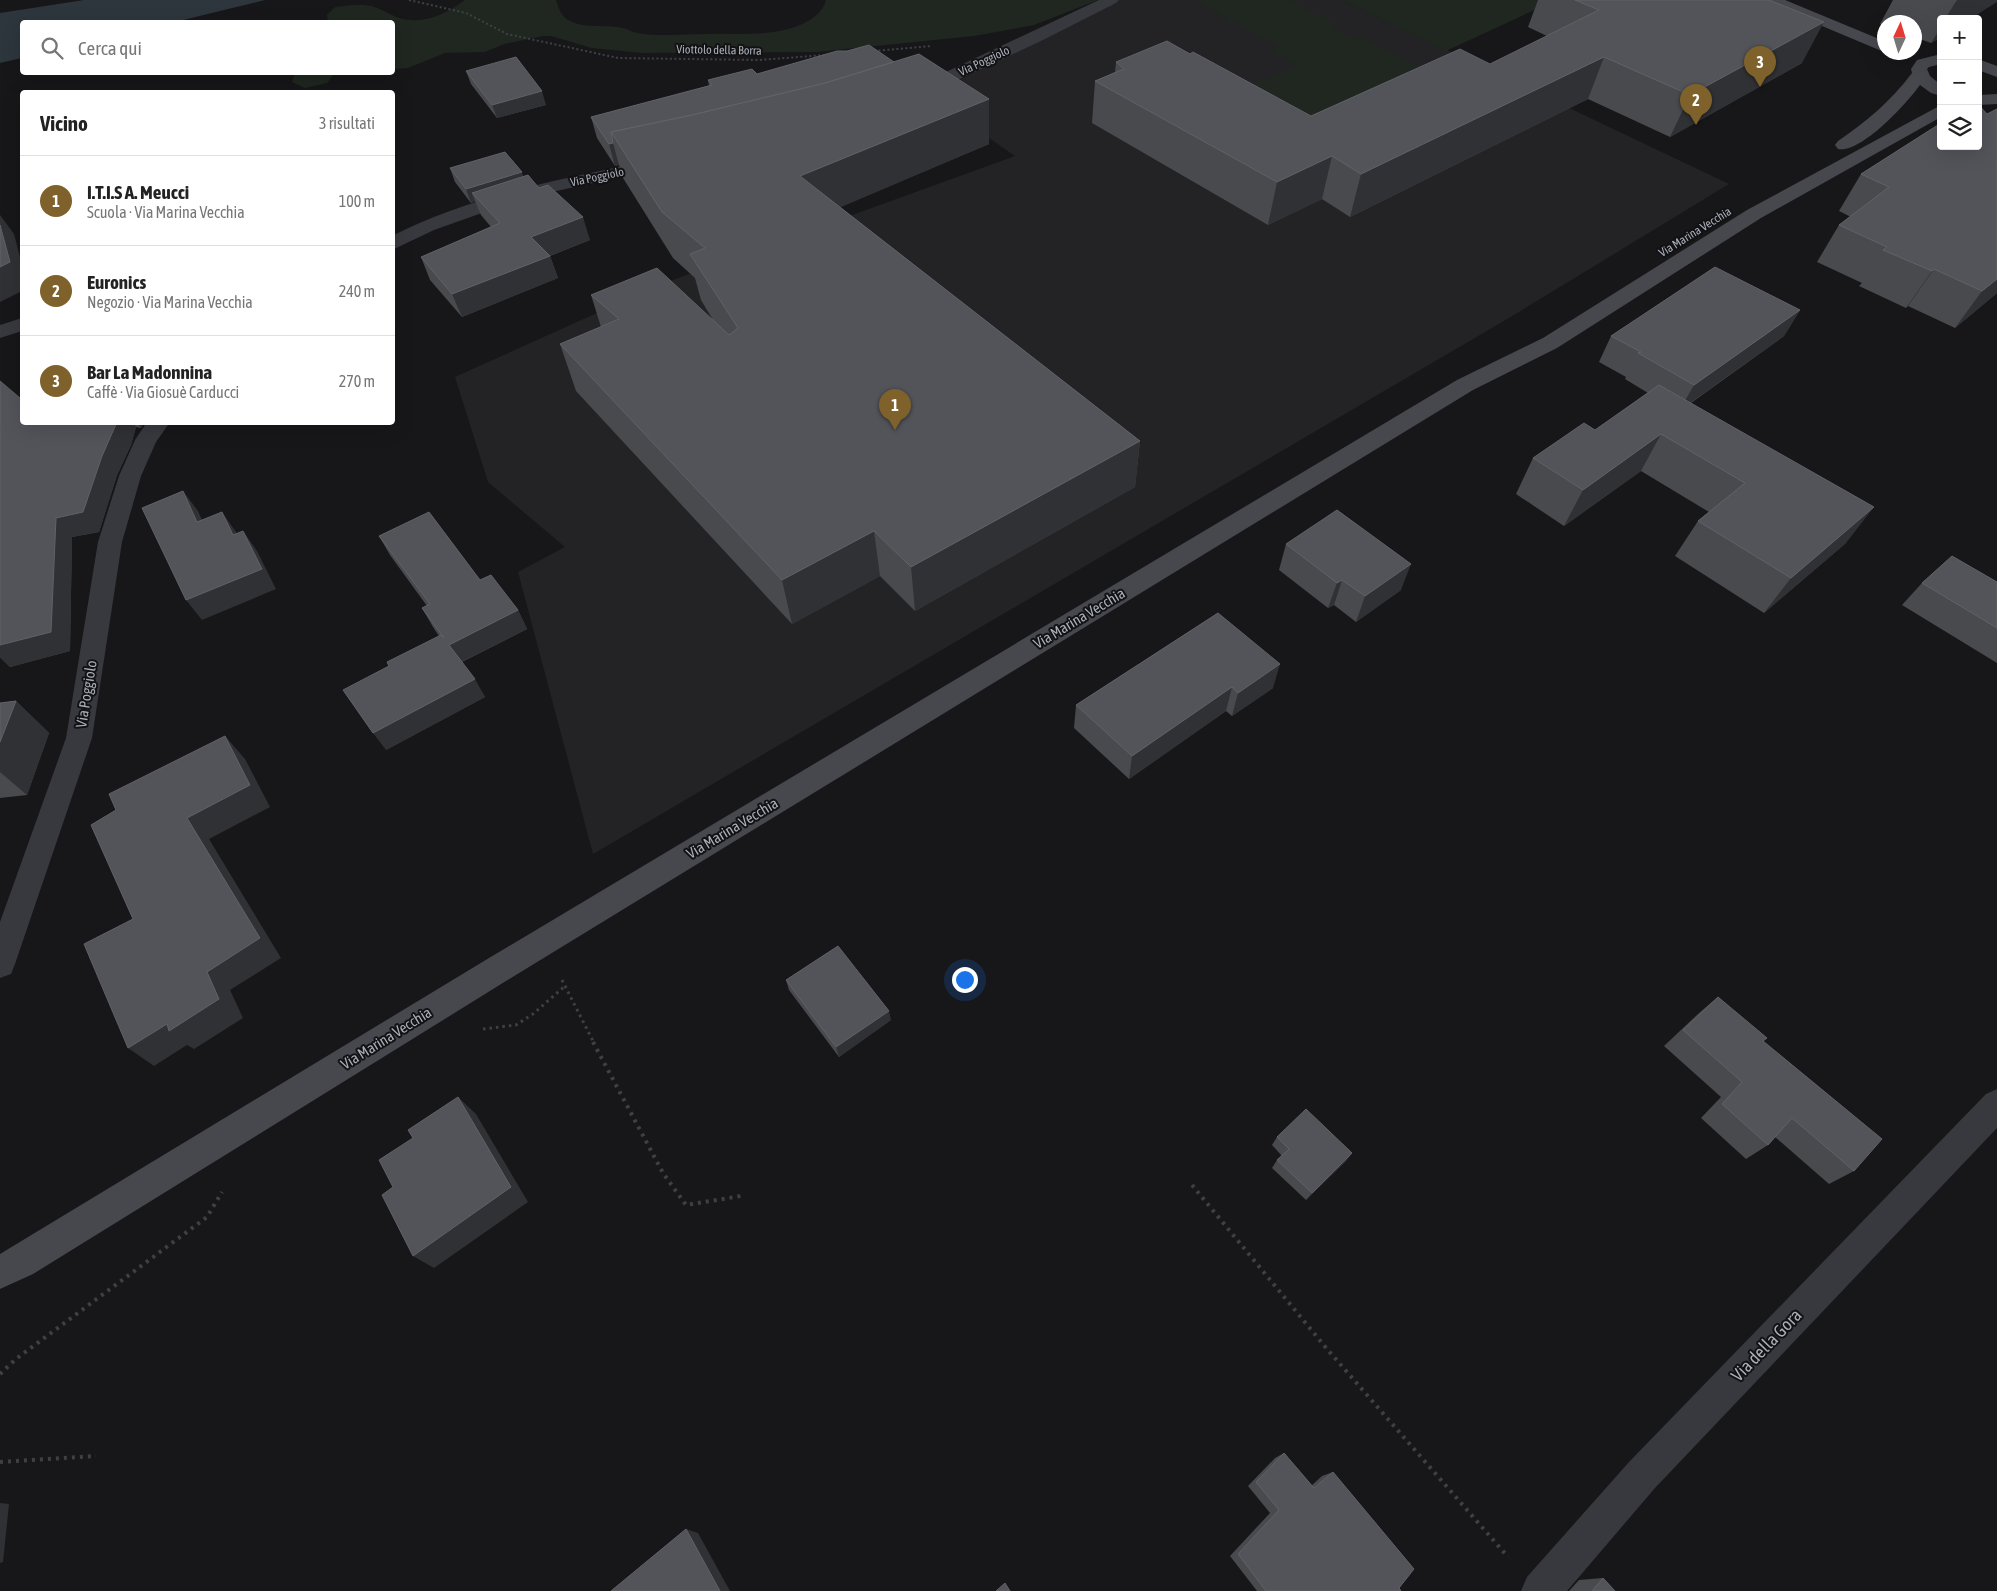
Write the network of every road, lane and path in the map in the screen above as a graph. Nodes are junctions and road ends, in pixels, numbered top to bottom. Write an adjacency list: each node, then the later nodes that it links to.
1 (409, 0): 7 (path, Viottolo della Borra)
2 (1111, 0): 12 (street, Via Poggiolo)
3 (1772, 0): 4 (main road)
4 (1877, 44)
5 (938, 45): 6 (path)
6 (868, 51)
7 (828, 54)
8 (1911, 60): 10 (main road)
9 (1939, 60): 10 (main road)
10 (1921, 69): 11 (main road); 18 (main road, Via Marina Vecchia)
11 (1937, 89)
12 (905, 98)
13 (1997, 99): 14 (main road)
14 (1982, 100)
15 (1937, 112): 22 (main road, Via Marina Vecchia)
16 (677, 159): 17 (street, Via Poggiolo)
17 (395, 242)
18 (1560, 315)
19 (20, 325): 21 (street)
20 (1539, 328): 22 (main road, Via Marina Vecchia)
21 (0, 332)
22 (1465, 385): 29 (main road, Via Marina Vecchia)
23 (157, 425): 24 (street, Via Poggiolo)
24 (0, 964)
25 (565, 986): 27 (path)
26 (580, 1018): 31 (path)
27 (478, 1026)
28 (1997, 1104): 37 (street, Via della Gora)
29 (229, 1135): 32 (main road, Via Marina Vecchia); 33 (path)
30 (1192, 1185): 36 (path)
31 (741, 1196)
32 (0, 1272)
33 (0, 1374)
34 (96, 1456): 35 (path)
35 (0, 1462)
36 (1512, 1562)
37 (1541, 1591)

